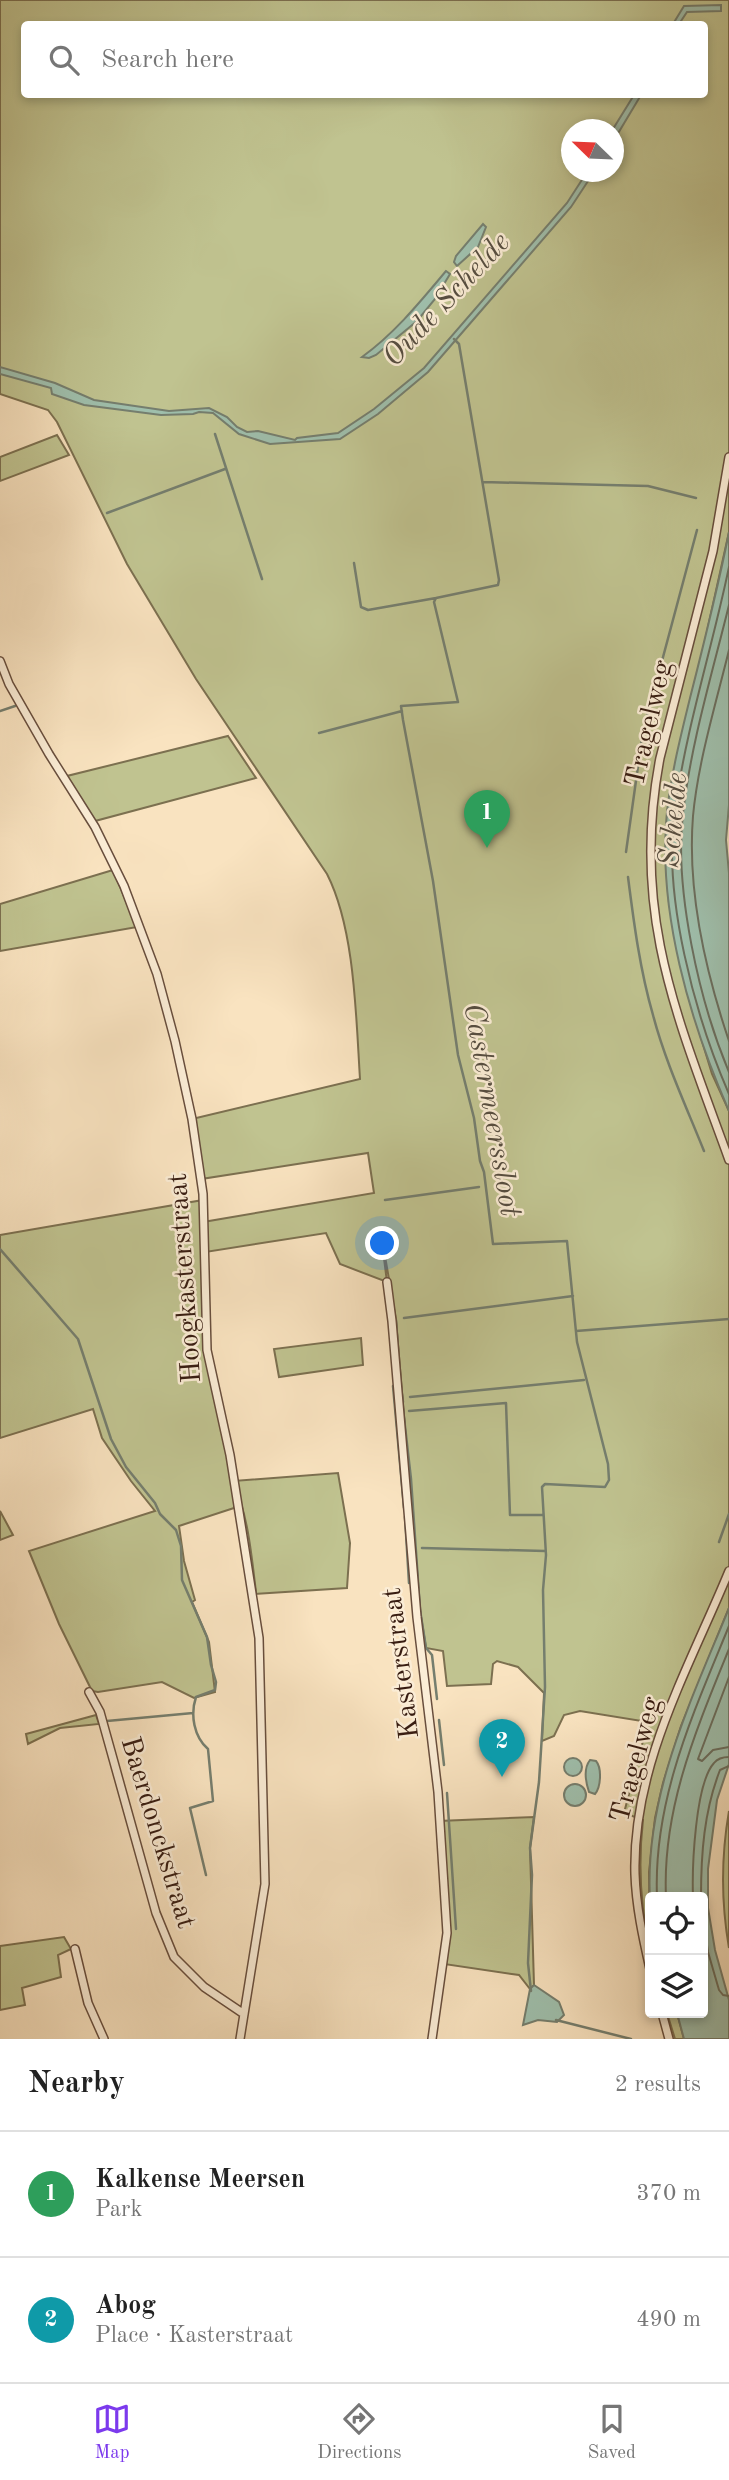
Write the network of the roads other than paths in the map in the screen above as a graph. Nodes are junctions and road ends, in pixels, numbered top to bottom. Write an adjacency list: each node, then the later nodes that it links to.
1 (729, 457): 3 (street, Tragelweg)
2 (0, 661): 9 (street, Hoogkasterstraat)
3 (729, 1160)
4 (387, 1282): 13 (street, Kasterstraat)
5 (729, 1571): 8 (street, Tragelweg)
6 (89, 1692): 9 (street, Baerdonckstraat)
7 (75, 1949): 11 (street)
8 (648, 1955)
9 (244, 2014): 12 (street)
10 (663, 2018): 14 (street)
11 (104, 2039)
12 (240, 2039)
13 (432, 2039)
14 (669, 2039)

